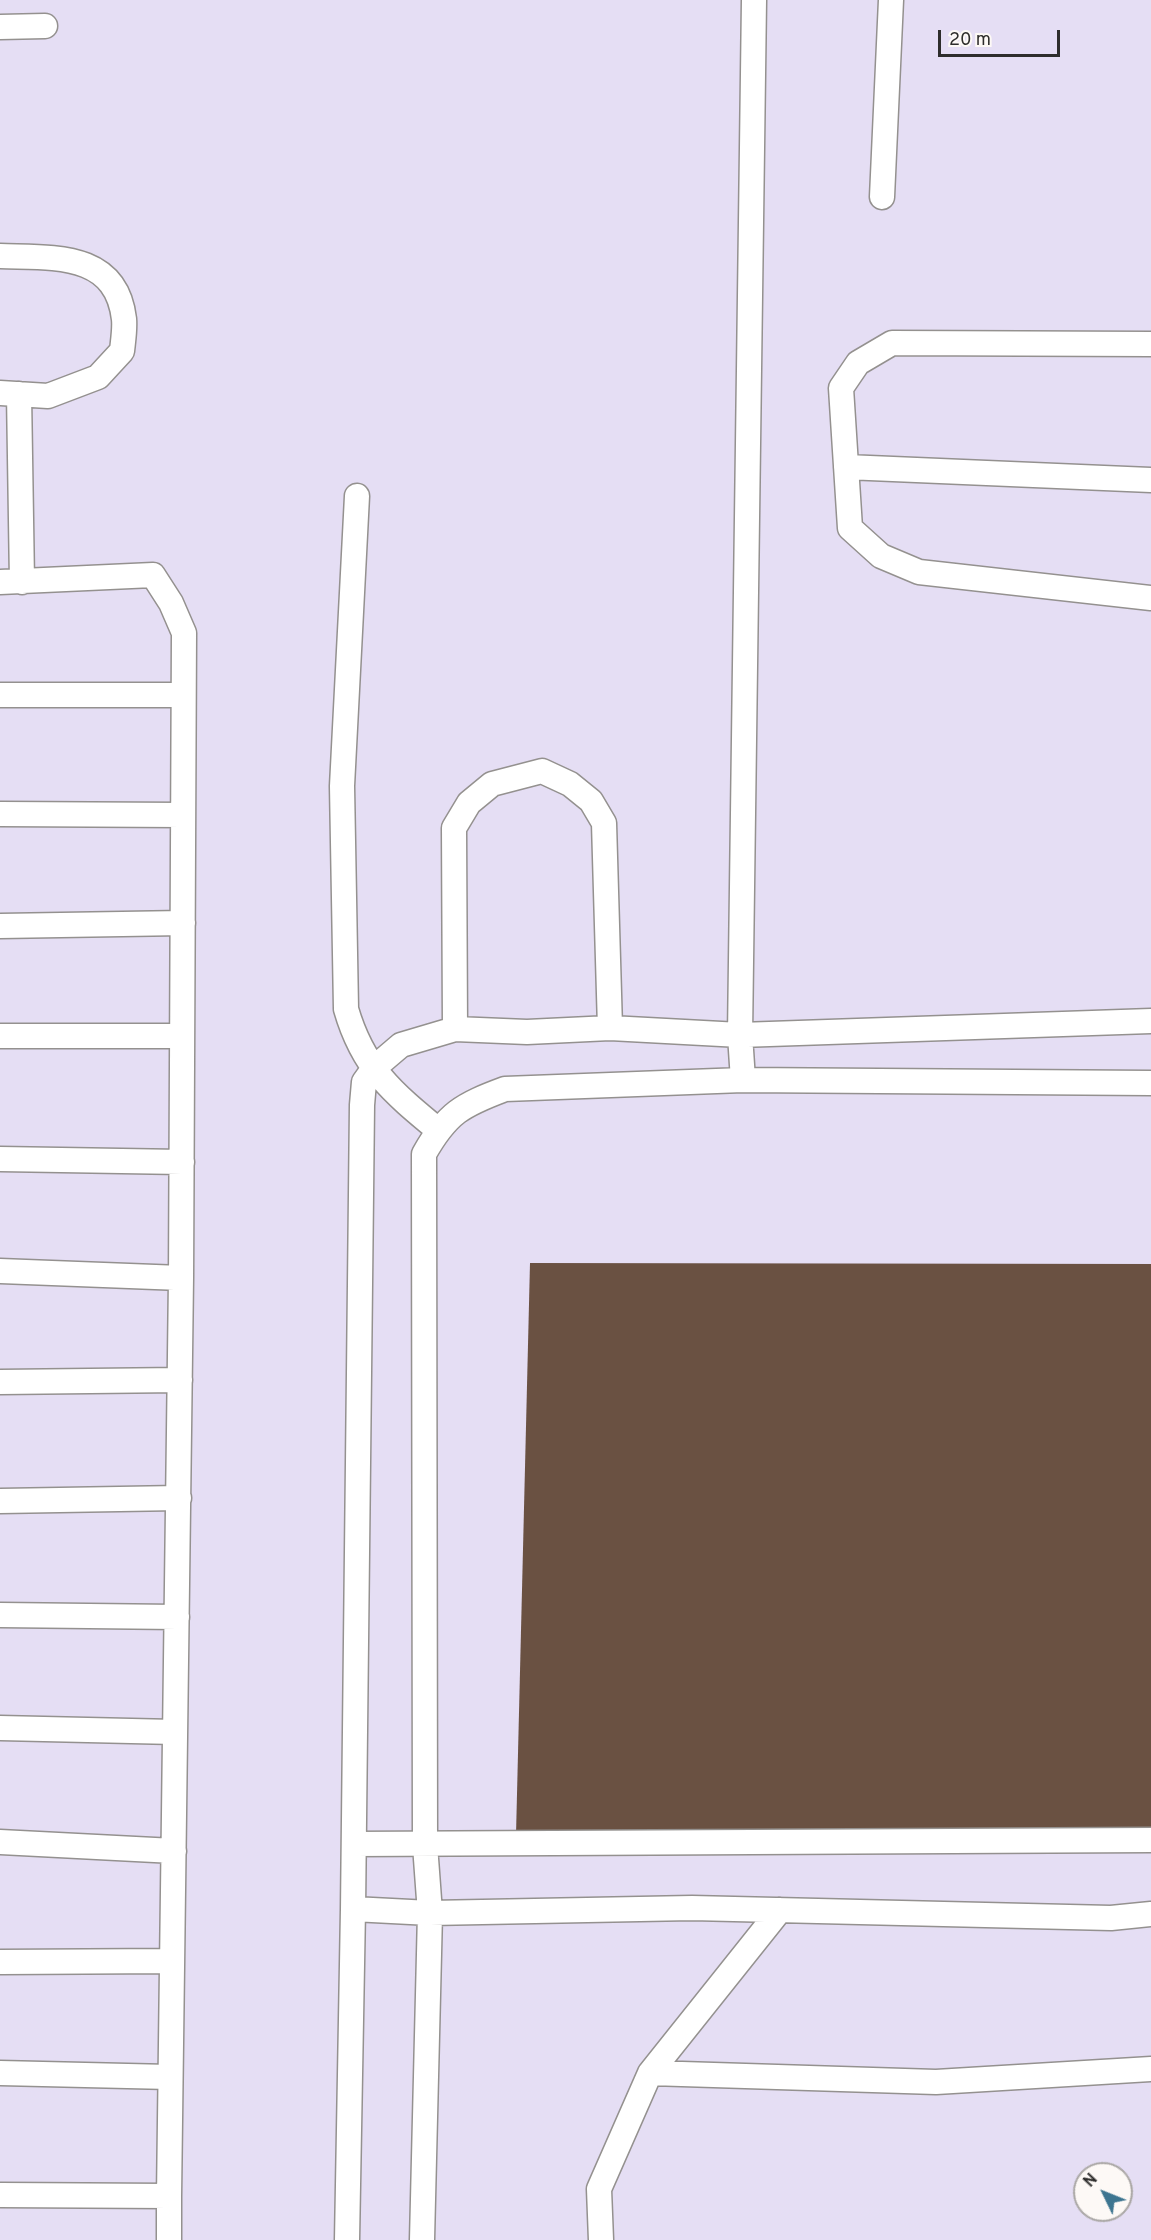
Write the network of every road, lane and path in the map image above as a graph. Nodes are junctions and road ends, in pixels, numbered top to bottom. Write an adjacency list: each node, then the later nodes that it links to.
1 (754, 0): 23 (lane)
2 (891, 0): 5 (lane)
3 (45, 26): 4 (lane)
4 (0, 27)
5 (882, 197)
6 (0, 256): 8 (lane)
7 (1151, 344): 9 (lane)
8 (10, 394): 12 (lane)
9 (846, 467): 10 (lane); 13 (lane)
10 (1151, 480)
11 (357, 496): 26 (lane)
12 (11, 582): 15 (lane)
13 (1151, 598)
14 (0, 695): 15 (lane)
15 (183, 695): 17 (lane)
16 (0, 814): 17 (lane)
17 (183, 815): 18 (lane)
18 (183, 923): 19 (lane); 25 (lane)
19 (0, 926)
20 (1151, 1021): 23 (lane)
21 (610, 1028): 22 (lane); 22 (lane); 23 (lane)
22 (455, 1029): 26 (lane)
23 (740, 1035): 27 (lane)
24 (0, 1036): 25 (lane)
25 (182, 1036): 31 (lane)
26 (374, 1068): 29 (lane); 44 (lane)
27 (743, 1080): 28 (lane); 29 (lane)
28 (1151, 1083)
29 (438, 1130): 45 (lane)
30 (0, 1159): 31 (lane)
31 (182, 1162): 33 (lane)
32 (0, 1271): 33 (lane)
33 (181, 1278): 34 (lane)
34 (180, 1380): 35 (lane); 36 (lane)
35 (0, 1382)
36 (179, 1498): 37 (lane); 39 (lane)
37 (0, 1501)
38 (0, 1615): 39 (lane)
39 (177, 1617): 41 (lane)
40 (0, 1728): 41 (lane)
41 (175, 1732): 46 (lane)
42 (1151, 1840): 45 (lane)
43 (0, 1842): 46 (lane)
44 (354, 1844): 45 (lane); 47 (lane)
45 (425, 1845): 49 (lane)
46 (174, 1851): 51 (lane)
47 (353, 1909): 49 (lane); 60 (lane)
48 (780, 1910): 49 (lane); 50 (lane); 55 (lane)
49 (430, 1913): 61 (lane)
50 (1151, 1914)
51 (172, 1961): 52 (lane); 56 (lane)
52 (0, 1962)
53 (1151, 2069): 55 (lane)
54 (0, 2073): 56 (lane)
55 (650, 2073): 62 (lane)
56 (170, 2077): 58 (lane)
57 (0, 2195): 58 (lane)
58 (169, 2196): 59 (lane)
59 (169, 2240)
60 (347, 2240)
61 (422, 2240)
62 (601, 2240)

